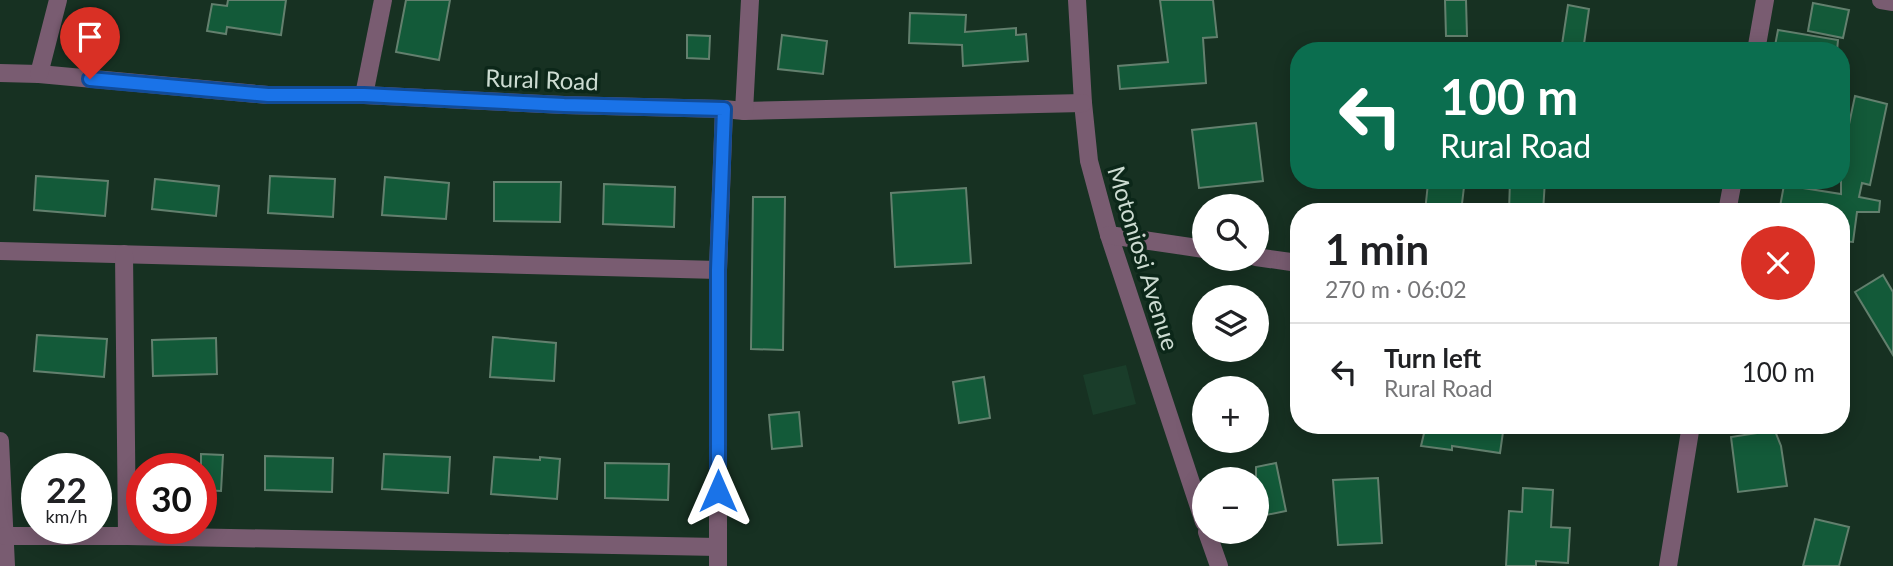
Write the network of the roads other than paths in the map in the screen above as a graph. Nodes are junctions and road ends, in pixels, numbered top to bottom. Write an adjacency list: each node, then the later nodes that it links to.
1 (58, 0): 10 (street)
2 (383, 0): 11 (street)
3 (750, 0): 14 (street)
4 (1077, 0): 12 (street, Motoniosi Avenue)
5 (1765, 0): 8 (street)
6 (1881, 0): 7 (street)
7 (1893, 2)
8 (1758, 42)
9 (0, 73): 10 (street, Rural Road)
10 (39, 74): 11 (street, Rural Road)
11 (364, 95): 13 (street, Rural Road)
12 (1083, 103): 14 (street, Rural Road); 15 (street, Motoniosi Avenue)
13 (724, 109): 14 (street, Rural Road); 21 (street)
14 (744, 111)
15 (1109, 235): 16 (street); 25 (street, Motoniosi Avenue)
16 (1192, 247)
17 (0, 251): 18 (street)
18 (124, 254): 21 (street); 24 (street)
19 (1269, 259): 20 (street)
20 (1290, 262)
21 (718, 270): 30 (street)
22 (1690, 434): 34 (street)
23 (0, 441): 26 (street)
24 (126, 453)
25 (1192, 486)
26 (5, 536): 27 (street); 31 (street)
27 (126, 536)
28 (217, 538): 30 (street)
29 (1211, 544): 33 (street)
30 (718, 547): 32 (street)
31 (6, 566)
32 (718, 566)
33 (1219, 566)
34 (1668, 566)

